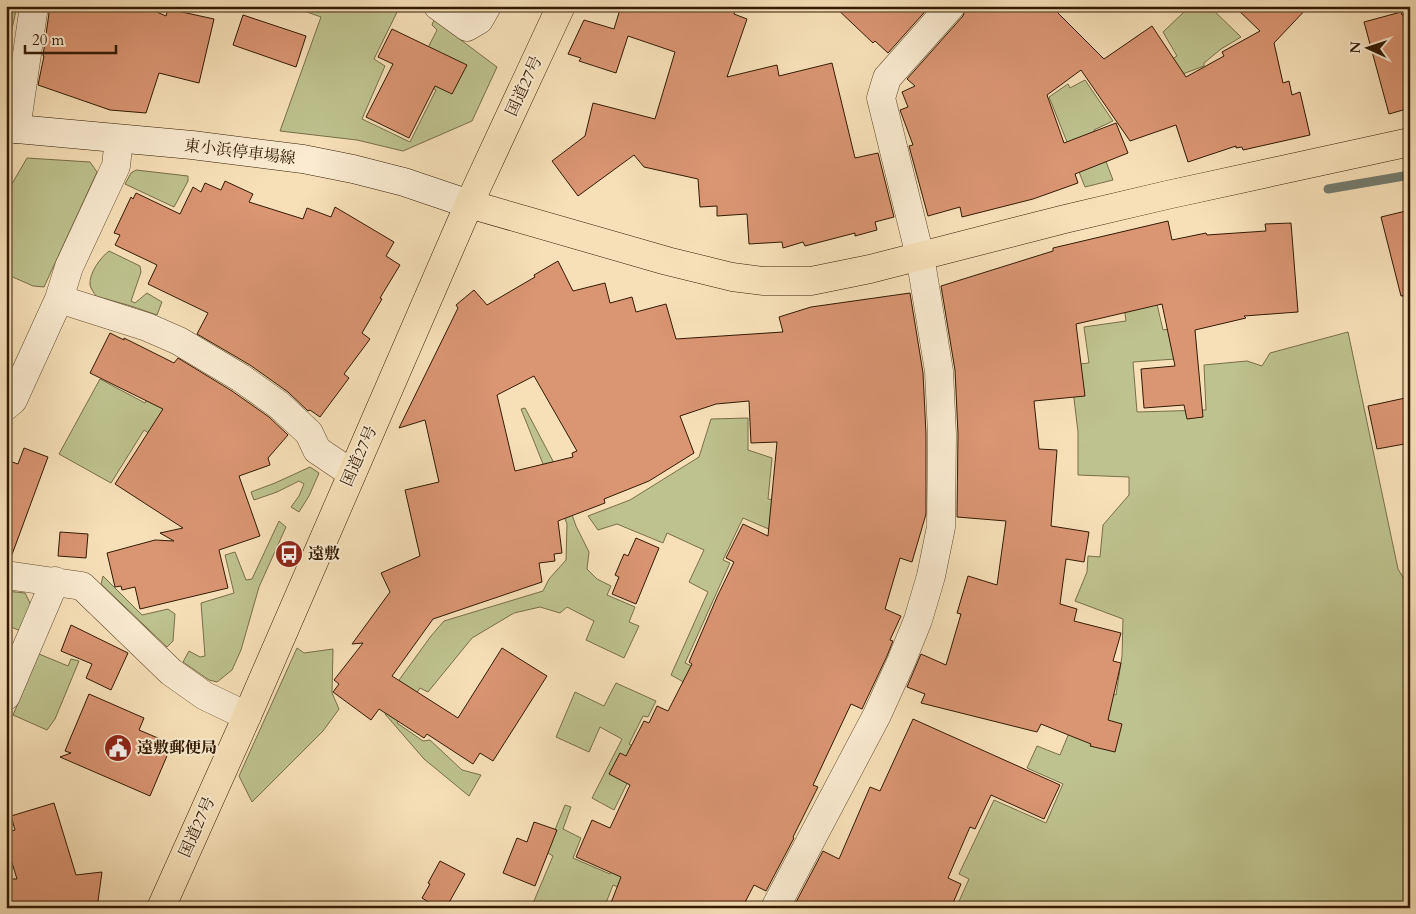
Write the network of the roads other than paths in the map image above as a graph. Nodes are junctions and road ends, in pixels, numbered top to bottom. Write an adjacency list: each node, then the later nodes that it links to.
1 (34, 6): 6 (street)
2 (438, 6): 3 (street)
3 (487, 6)
4 (561, 6): 9 (main road, 国道27号)
5 (950, 6): 10 (street)
6 (11, 128): 7 (street, 東小浜停車場線)
7 (119, 139): 9 (street, 東小浜停車場線); 11 (street)
8 (1410, 142): 10 (main road)
9 (469, 204): 10 (main road); 13 (main road, 国道27号)
10 (920, 256): 19 (street)
11 (59, 298): 12 (street); 13 (street)
12 (6, 406)
13 (351, 473): 17 (main road, 国道27号)
14 (6, 575): 15 (street)
15 (55, 582): 16 (street); 17 (street)
16 (6, 696)
17 (247, 716): 18 (main road, 国道27号)
18 (161, 908)
19 (775, 908)

